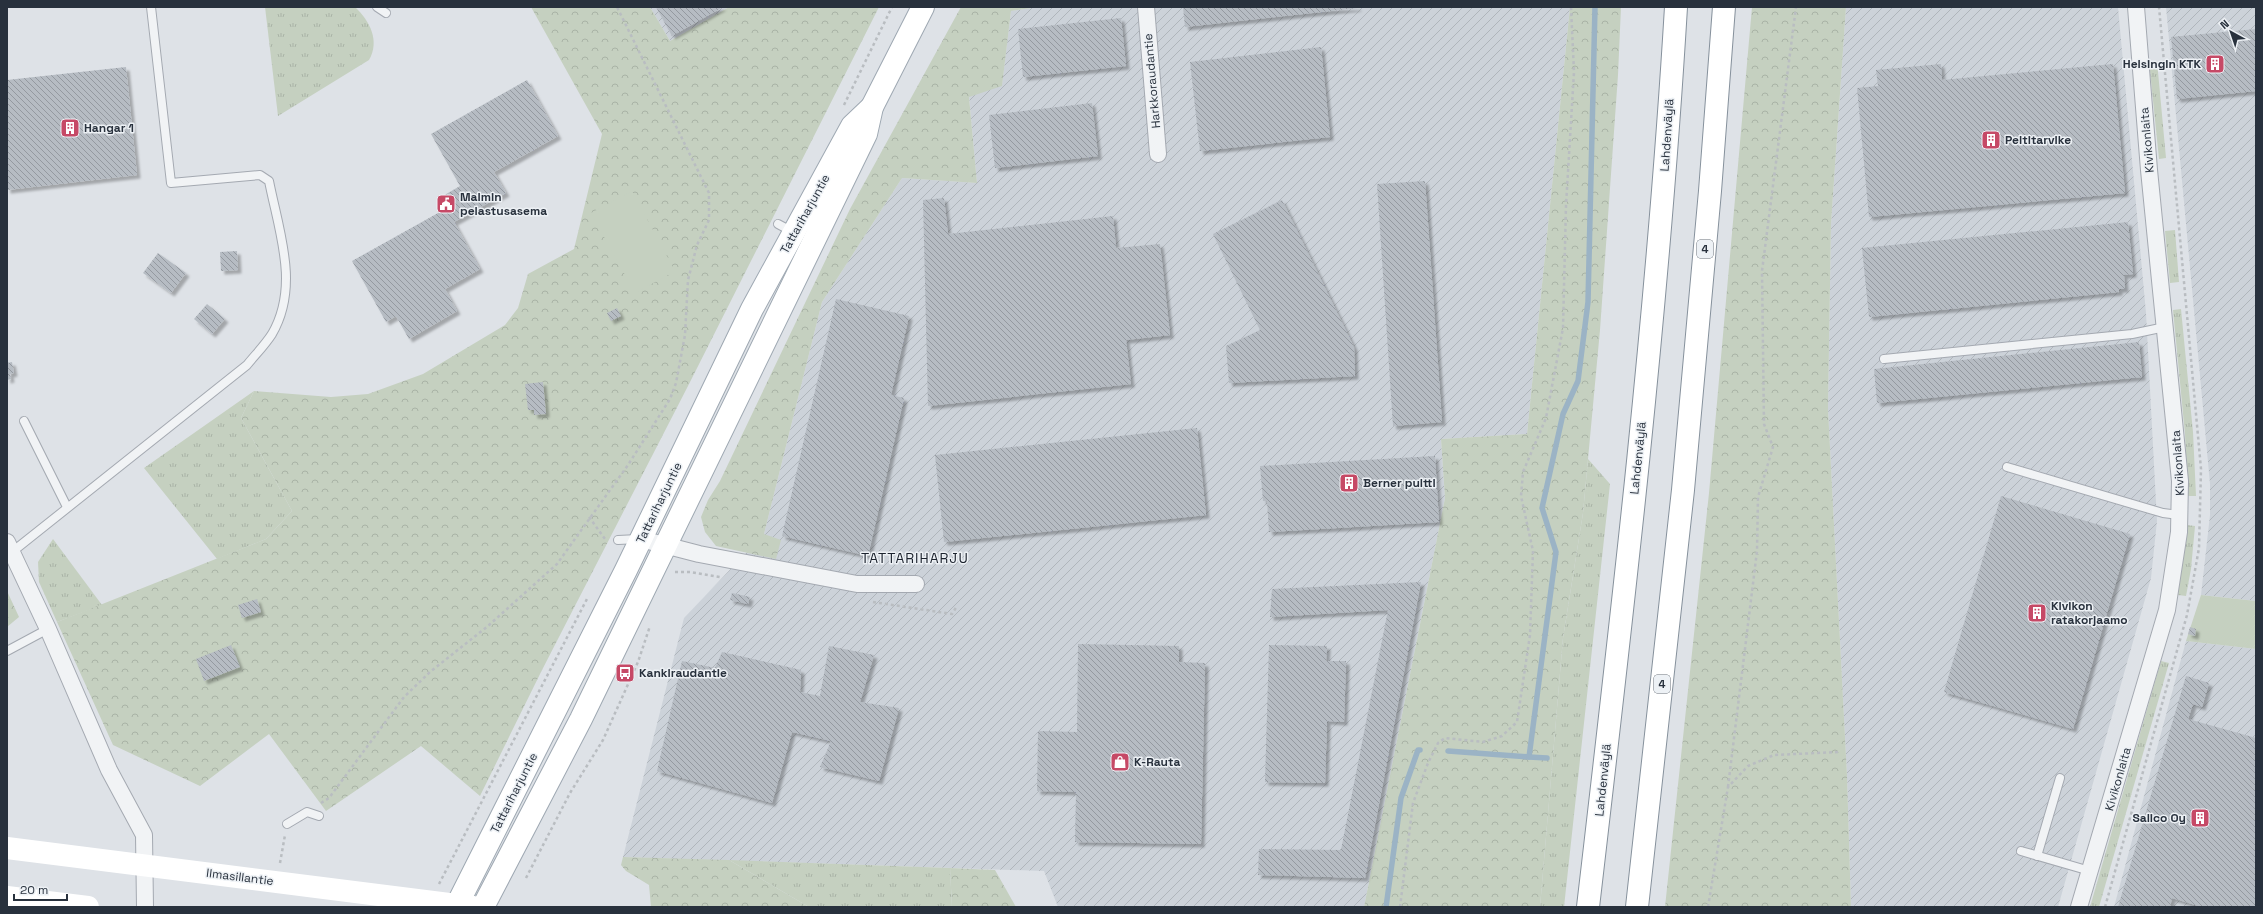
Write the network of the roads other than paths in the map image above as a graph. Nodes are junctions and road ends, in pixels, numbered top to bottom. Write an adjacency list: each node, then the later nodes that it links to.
1 (151, 7): 15 (lane)
2 (377, 7): 8 (lane)
3 (923, 7): 10 (main road, Tattariharjuntie)
4 (1146, 7): 9 (street, Harkkoraudantie)
5 (1676, 7): 37 (main road, Lahdenväylä)
6 (1724, 7): 38 (main road, 4)
7 (2136, 7): 11 (street, Kivikonlaita)
8 (386, 13)
9 (1158, 154)
10 (799, 235): 17 (main road, Tattariharjuntie); 19 (main road, Tattariharjuntie)
11 (2165, 327): 12 (lane); 16 (street, Kivikonlaita)
12 (1884, 359)
13 (24, 421): 15 (lane)
14 (2006, 468): 16 (lane)
15 (67, 507): 20 (lane)
16 (2180, 516): 31 (street, Kivikonlaita)
17 (641, 539): 18 (lane); 19 (street); 33 (main road, Tattariharjuntie)
18 (618, 540)
19 (664, 546): 21 (street); 36 (main road, Tattariharjuntie)
20 (9, 547): 22 (street)
21 (916, 584)
22 (48, 629): 23 (lane); 30 (street)
23 (7, 651)
24 (2060, 778): 29 (lane)
25 (319, 816): 26 (lane)
26 (287, 824)
27 (7, 848): 30 (main road, Ilmasillantie)
28 (2021, 851): 29 (lane)
29 (2037, 856): 31 (lane)
30 (145, 865): 33 (main road, Ilmasillantie); 35 (street)
31 (2090, 871): 39 (street, Kivikonlaita)
32 (7, 897): 34 (main road)
33 (462, 906)
34 (88, 907)
35 (145, 907)
36 (483, 907)
37 (1588, 907)
38 (1637, 907)
39 (2079, 907)

